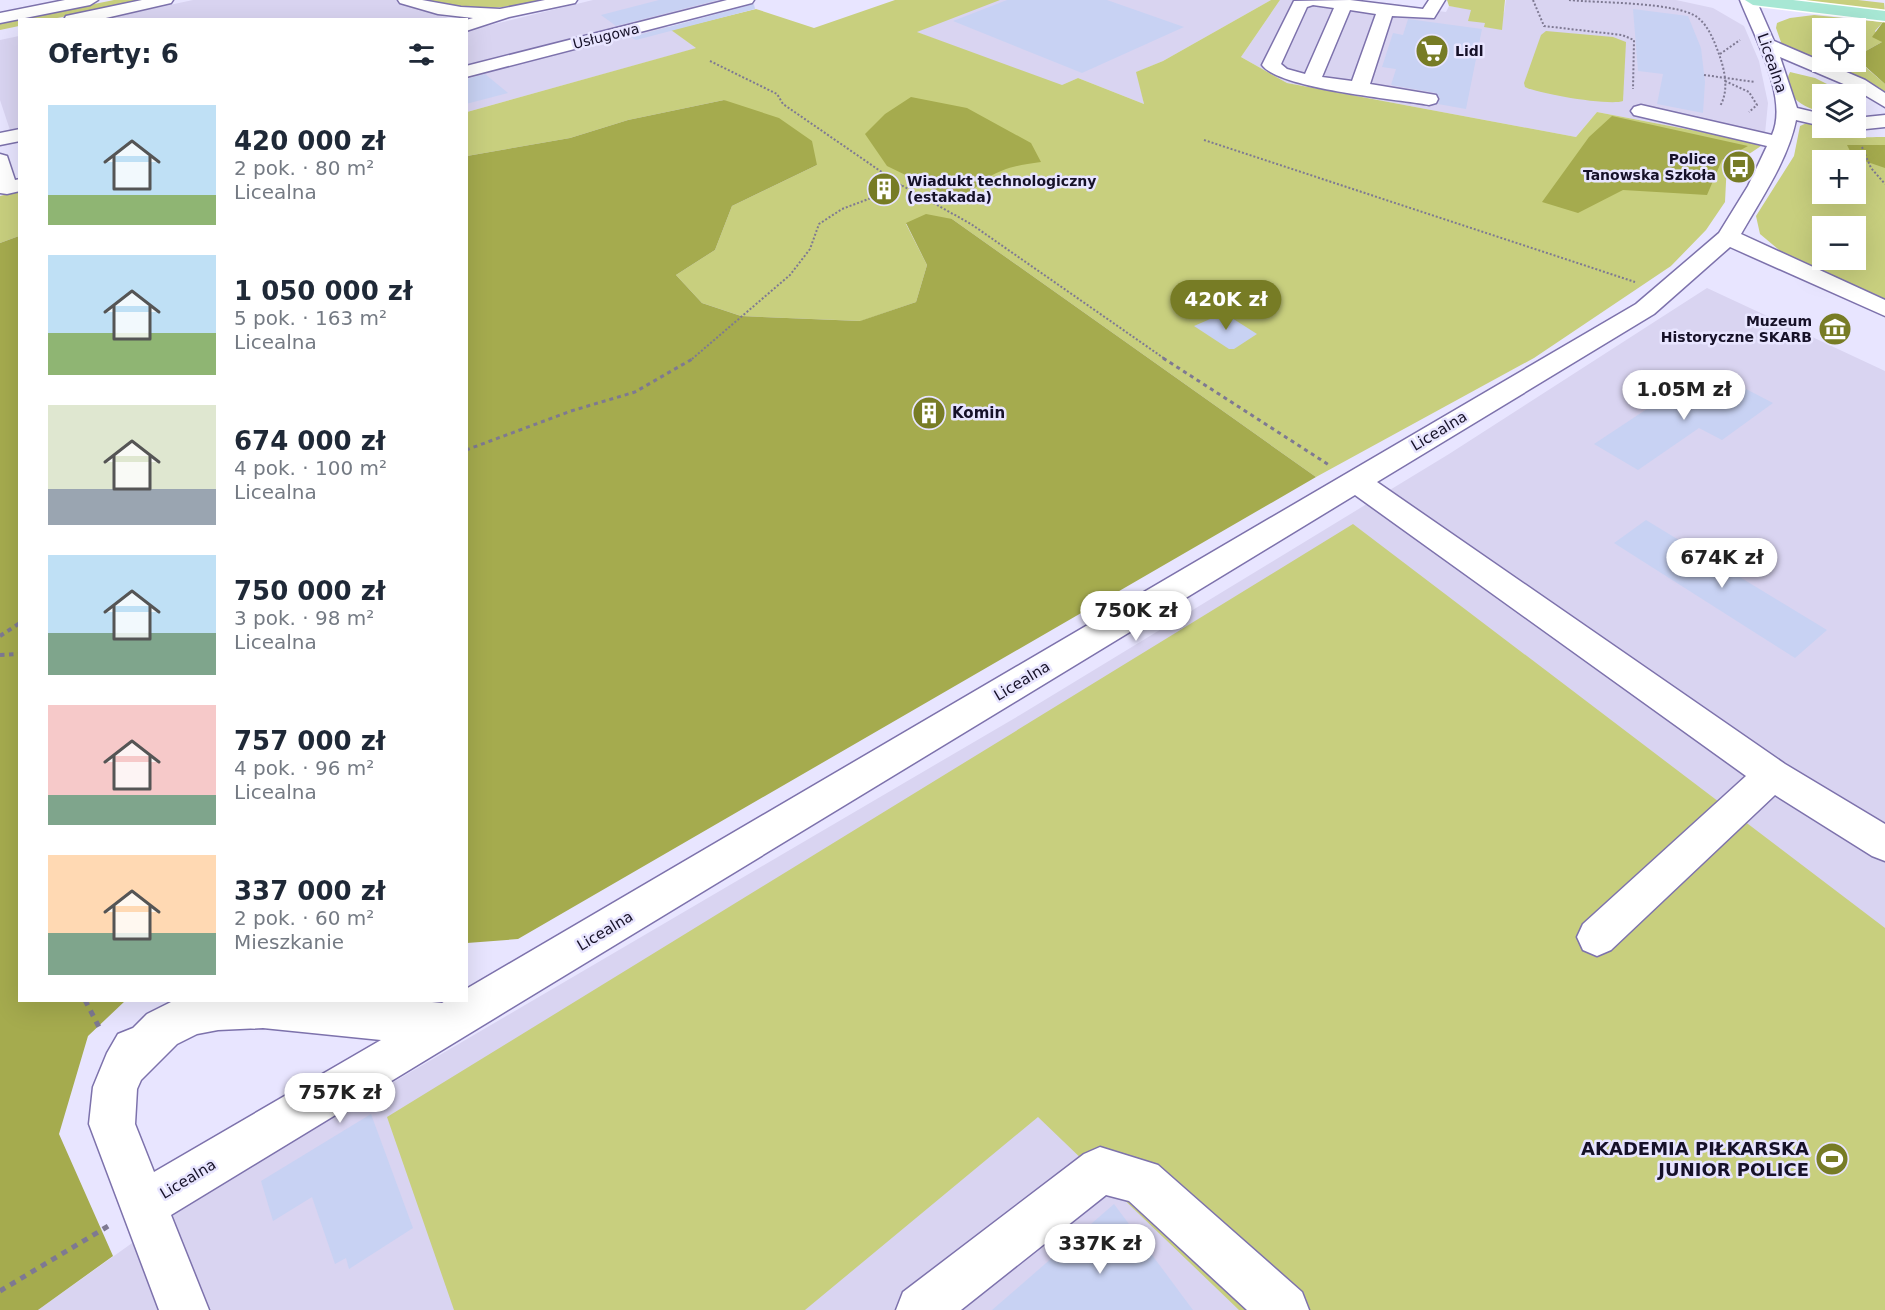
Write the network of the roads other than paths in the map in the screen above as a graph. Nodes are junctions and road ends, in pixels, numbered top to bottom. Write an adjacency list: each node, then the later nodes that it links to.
1 (90, 0): 14 (street)
2 (165, 0): 13 (street)
3 (406, 0): 11 (street)
4 (569, 0): 11 (street)
5 (746, 0): 18 (street, Usługowa)
6 (1437, 0): 10 (street)
7 (1748, 0): 17 (street, Licealna)
8 (1753, 0): 12 (main road)
9 (1344, 4): 10 (street); 19 (street); 19 (street)
10 (1386, 10): 20 (street)
11 (506, 13): 15 (street)
12 (1885, 16)
13 (81, 18)
14 (1, 20): 16 (street)
15 (468, 25)
16 (18, 30)
17 (1769, 49): 22 (street); 24 (street, Licealna); 25 (street)
18 (468, 71)
19 (1311, 81): 20 (street)
20 (1359, 88): 21 (street)
21 (1429, 99)
22 (1885, 101)
23 (1641, 111): 31 (street)
24 (1788, 112): 26 (street); 31 (street, Licealna)
25 (1885, 113)
26 (1812, 118)
27 (1885, 120): 28 (street)
28 (1866, 123)
29 (18, 135): 30 (street)
30 (0, 139)
31 (1779, 143): 34 (street, Licealna)
32 (0, 160): 33 (street)
33 (9, 187)
34 (1728, 237): 35 (street); 36 (street, Licealna)
35 (1885, 309)
36 (1355, 481): 37 (street); 43 (street, Licealna)
37 (1772, 775): 38 (street); 41 (street)
38 (1825, 807): 39 (street); 40 (street)
39 (1885, 825)
40 (1885, 844)
41 (1597, 938)
42 (174, 1002): 44 (street)
43 (472, 1002): 44 (street); 45 (street, Licealna)
44 (122, 1068): 45 (street)
45 (145, 1204): 46 (street)
46 (184, 1310)
47 (921, 1310): 48 (street)
48 (1284, 1310)

